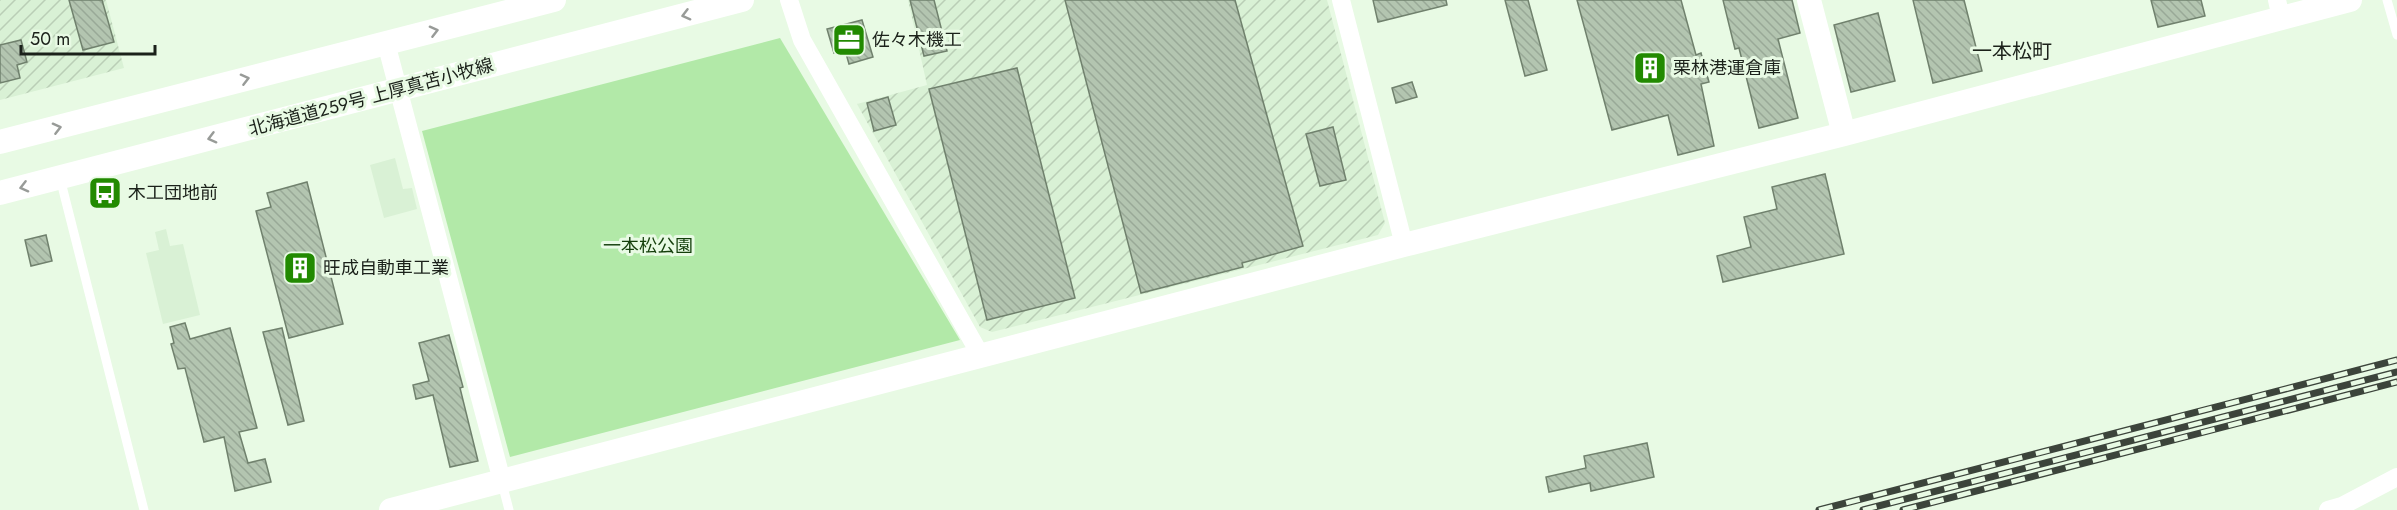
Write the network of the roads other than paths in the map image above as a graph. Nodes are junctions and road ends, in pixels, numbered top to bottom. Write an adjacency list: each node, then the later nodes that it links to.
1 (554, 0): 10 (street, one-way to 1)
2 (742, 0): 11 (street, 北海道道259号 上厚真苫小牧線, one-way to 11)
3 (789, 0): 17 (street)
4 (1341, 0): 16 (street)
5 (1809, 0): 12 (street)
6 (2350, 0): 8 (street)
7 (2387, 0): 9 (lane)
8 (2279, 9): 12 (street)
9 (2397, 35)
10 (386, 43): 11 (street); 13 (street, one-way to 10)
11 (399, 89): 14 (street, 北海道道259号 上厚真苫小牧線, one-way to 14); 19 (street)
12 (1844, 134): 16 (street)
13 (0, 142)
14 (60, 178): 15 (street, 北海道道259号 上厚真苫小牧線, one-way to 15); 20 (lane)
15 (0, 193)
16 (1404, 245): 17 (street)
17 (981, 356): 19 (street)
18 (2397, 477): 23 (street)
19 (502, 481): 21 (street); 22 (lane)
20 (144, 510)
21 (391, 510)
22 (509, 510)
23 (2328, 510)

